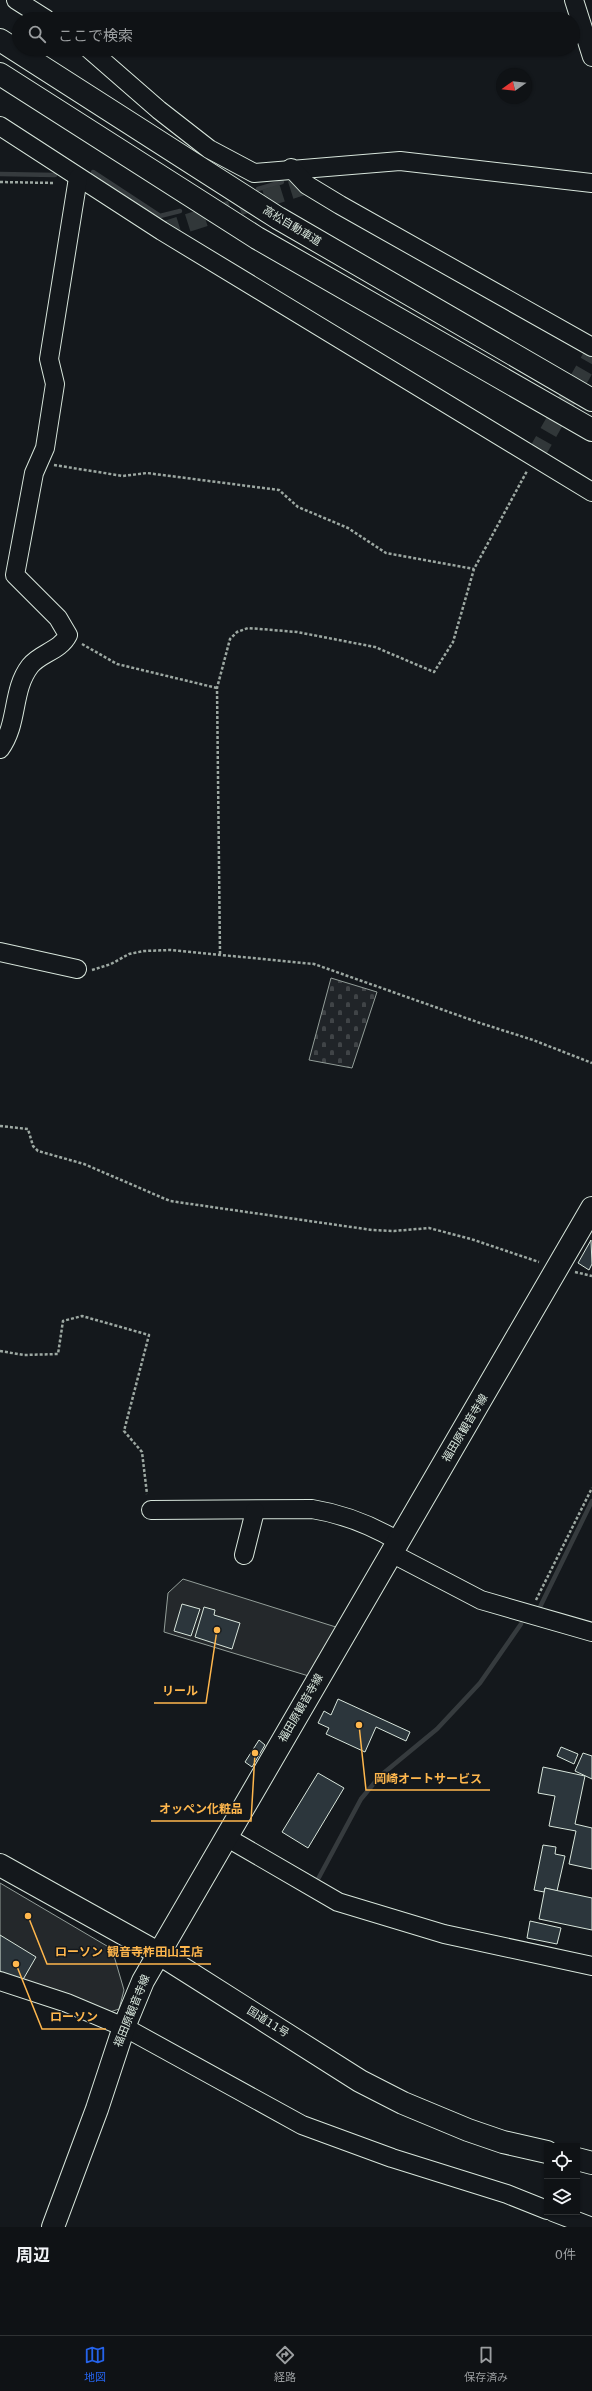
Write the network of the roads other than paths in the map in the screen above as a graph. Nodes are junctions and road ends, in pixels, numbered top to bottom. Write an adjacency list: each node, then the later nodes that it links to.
1 (16, 0): 3 (street)
2 (574, 0): 4 (street)
3 (35, 12)
4 (578, 12)
5 (580, 20): 10 (street)
6 (0, 40): 7 (main road, 高松自動車道)
7 (12, 48)
8 (25, 56): 17 (main road, 高松自動車道)
9 (97, 56): 13 (street)
10 (592, 57)
11 (0, 74): 18 (main road)
12 (0, 126): 14 (street)
13 (292, 168): 15 (street); 16 (street)
14 (78, 180): 19 (street); 20 (street)
15 (592, 182)
16 (592, 347)
17 (592, 400)
18 (592, 430)
19 (592, 492)
20 (0, 749)
21 (0, 952): 22 (street)
22 (77, 969)
23 (592, 1208): 26 (main road, 福田原観音寺線)
24 (151, 1510): 25 (street)
25 (255, 1511): 26 (street); 27 (street)
26 (394, 1547): 28 (street); 29 (main road, 福田原観音寺線)
27 (244, 1555)
28 (592, 1632)
29 (226, 1837): 31 (main road, 福田原観音寺線); 32 (street)
30 (0, 1865): 31 (main road, 国道11号)
31 (158, 1953): 34 (main road, 福田原観音寺線); 35 (main road, 国道11号)
32 (592, 1966)
33 (0, 1981): 34 (street)
34 (124, 2027): 38 (street); 40 (main road, 福田原観音寺線)
35 (544, 2151)
36 (580, 2160): 37 (main road)
37 (592, 2163)
38 (544, 2209)
39 (561, 2215): 41 (street)
40 (53, 2227)
41 (592, 2227)

